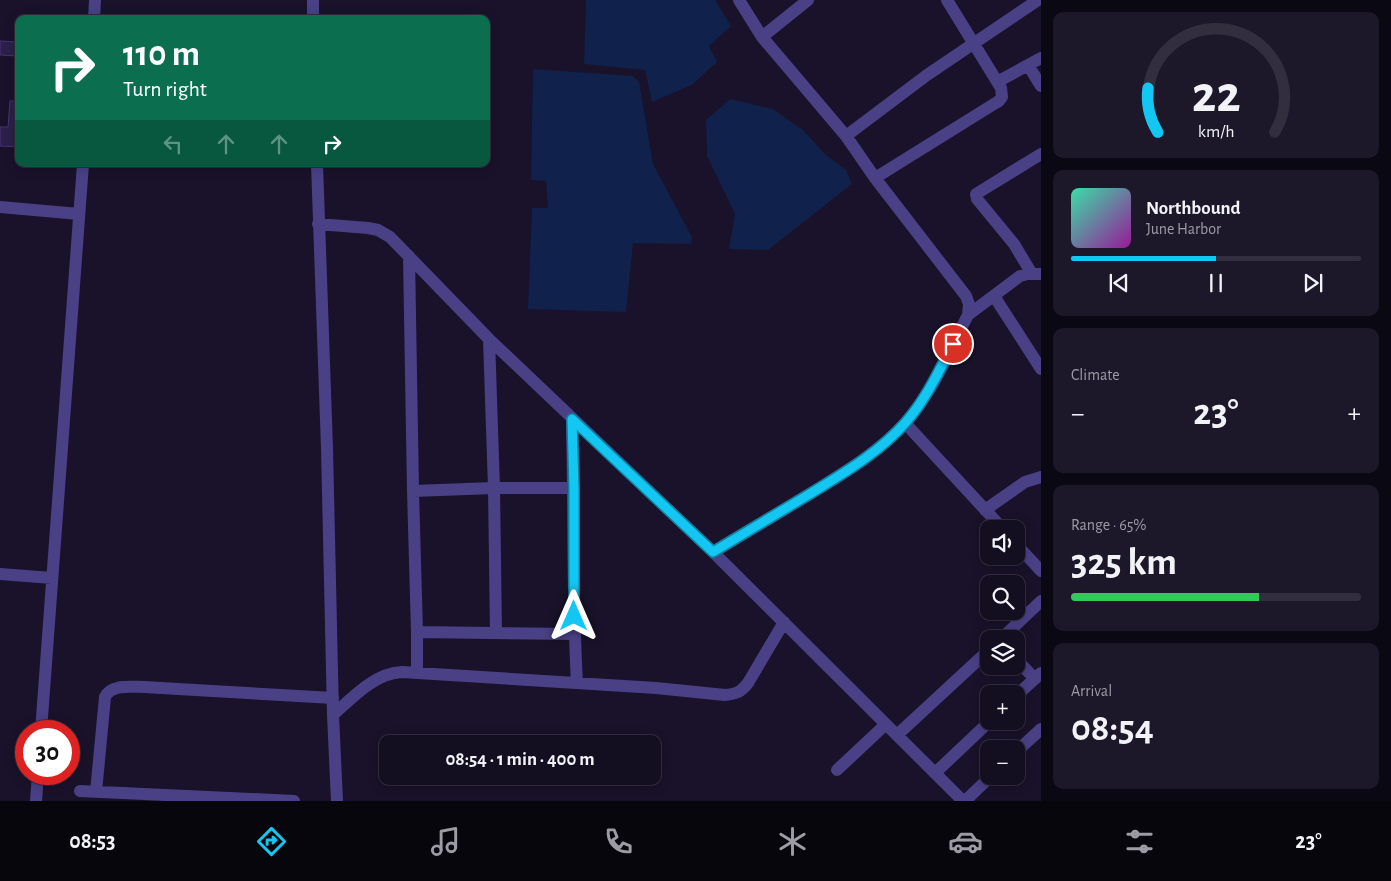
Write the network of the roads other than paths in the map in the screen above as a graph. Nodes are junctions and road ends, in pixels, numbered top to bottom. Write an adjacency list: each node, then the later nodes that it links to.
1 (95, 0): 7 (street)
2 (313, 0): 8 (street)
3 (738, 0): 9 (street)
4 (947, 0): 10 (street)
5 (1038, 0): 10 (street)
6 (804, 1): 9 (street)
7 (94, 15)
8 (313, 15)
9 (762, 37): 15 (street)
10 (974, 44): 13 (street); 15 (street)
11 (1041, 58): 12 (street)
12 (1028, 65): 13 (street); 14 (street)
13 (997, 82): 19 (street)
14 (1041, 86)
15 (846, 136): 19 (street)
16 (1041, 154): 24 (street)
17 (83, 167): 21 (street)
18 (316, 167): 22 (street)
19 (876, 178): 26 (street)
20 (0, 207): 21 (street)
21 (80, 214): 41 (street)
22 (318, 224): 23 (street); 54 (street)
23 (409, 256): 27 (street); 34 (street)
24 (1039, 274): 25 (street)
25 (994, 296): 26 (street); 28 (street)
26 (968, 315): 30 (street)
27 (489, 340): 29 (street); 32 (street)
28 (1041, 369)
29 (572, 419): 33 (street); 37 (street)
30 (905, 423): 35 (street); 37 (street)
31 (1041, 477): 35 (street)
32 (494, 488): 33 (street); 34 (street); 46 (street)
33 (574, 488): 47 (street)
34 (412, 491): 45 (street)
35 (985, 510): 36 (street)
36 (994, 520)
37 (713, 552): 43 (street)
38 (1025, 554): 39 (street)
39 (1041, 571)
40 (0, 574): 41 (street)
41 (52, 578): 56 (street)
42 (1041, 601): 44 (street)
43 (784, 622): 52 (street); 57 (street)
44 (1010, 630)
45 (418, 632): 46 (street); 50 (street)
46 (496, 633): 47 (street)
47 (574, 634): 52 (street)
48 (980, 658): 59 (street)
49 (1025, 666): 51 (street)
50 (417, 672): 52 (street); 55 (street)
51 (1038, 676): 53 (street)
52 (577, 683)
53 (1025, 688)
54 (333, 698): 55 (street); 67 (street)
55 (333, 714): 70 (street)
56 (42, 720)
57 (886, 724): 59 (street); 62 (street)
58 (981, 730): 63 (street)
59 (897, 735): 63 (street)
60 (1039, 736): 61 (street)
61 (1025, 746)
62 (837, 770)
63 (935, 774): 71 (street)
64 (37, 785): 68 (street)
65 (981, 785): 71 (street)
66 (80, 791): 67 (street)
67 (96, 792): 69 (street)
68 (36, 801)
69 (294, 801)
70 (338, 801)
71 (964, 801)

